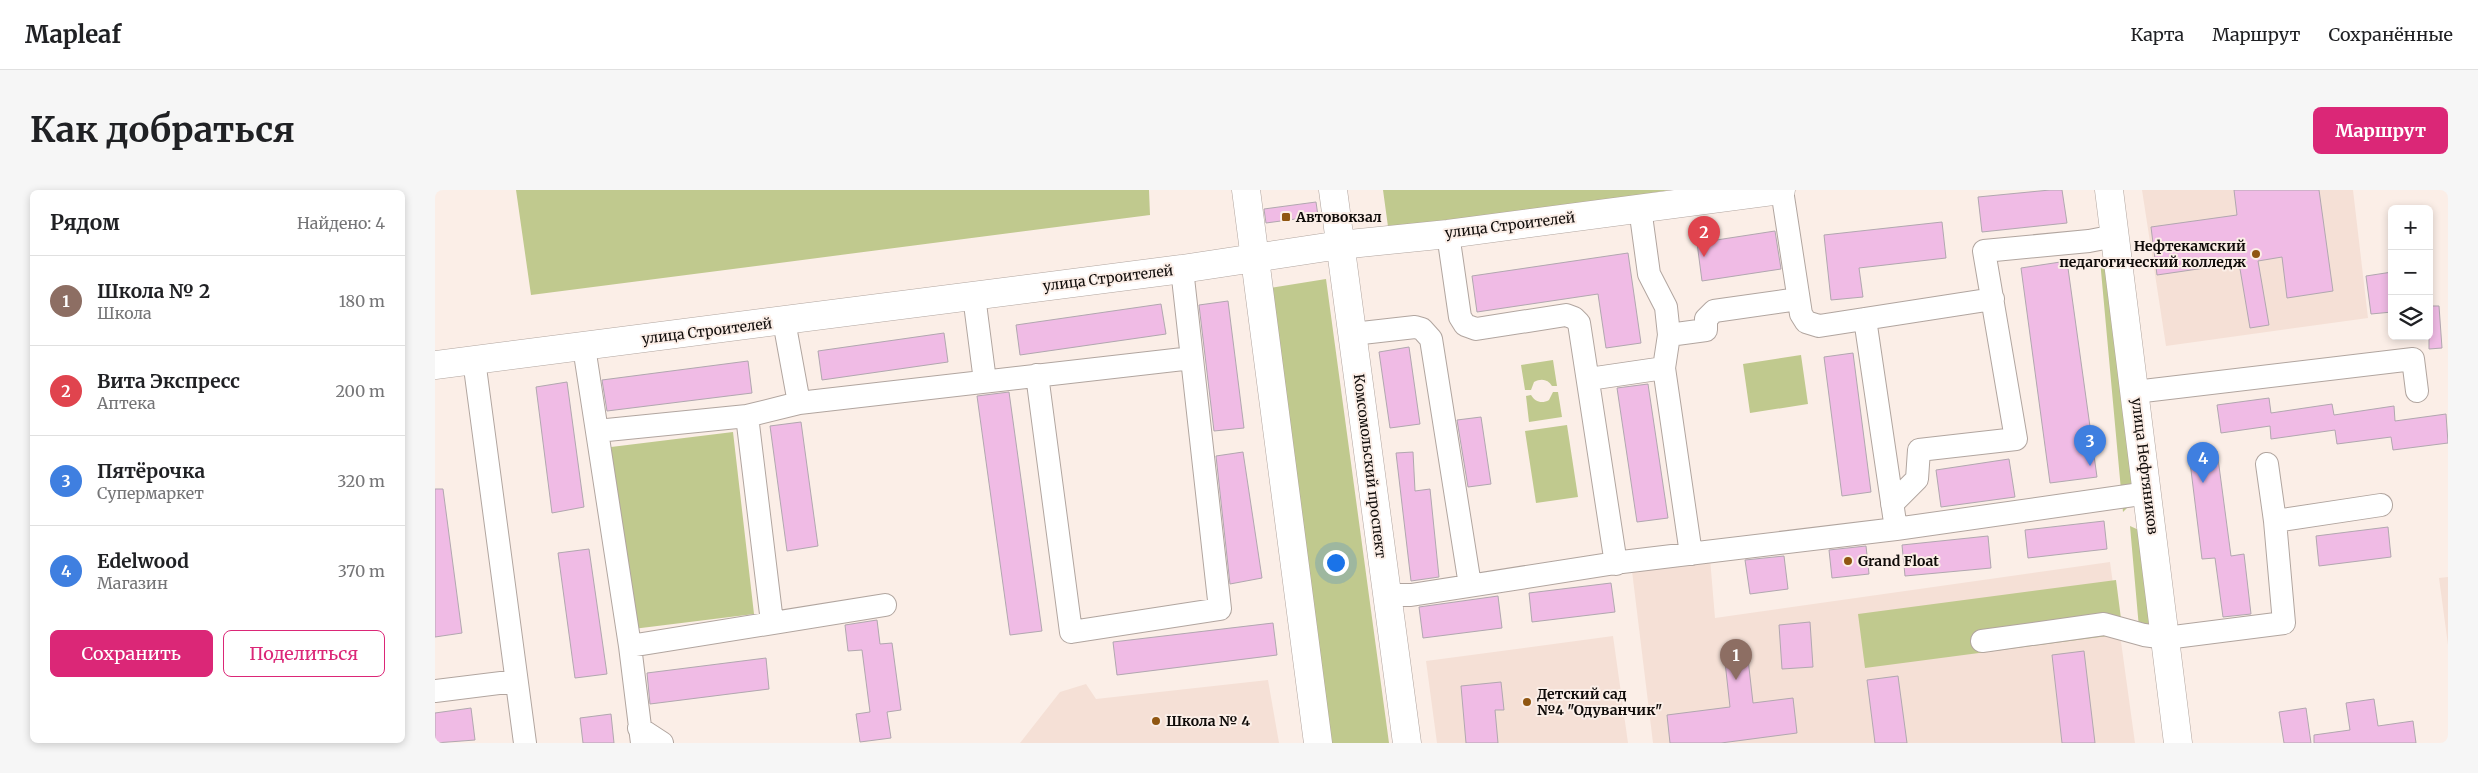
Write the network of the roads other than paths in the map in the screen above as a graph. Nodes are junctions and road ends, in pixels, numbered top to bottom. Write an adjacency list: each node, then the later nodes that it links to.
1 (1246, 190): 9 (main road)
2 (1333, 190): 8 (main road, Комсомольский проспект)
3 (1782, 190): 5 (main road, улица Строителей); 12 (lane)
4 (2109, 190): 7 (main road, улица Нефтяников)
5 (1640, 208): 6 (main road, улица Строителей); 17 (lane)
6 (1448, 234): 8 (main road, улица Строителей); 24 (lane)
7 (2115, 236): 13 (lane); 27 (main road, улица Нефтяников)
8 (1340, 245): 9 (main road, улица Строителей); 16 (main road, Комсомольский проспект)
9 (1254, 258): 10 (main road, улица Строителей); 51 (main road)
10 (1182, 269): 11 (main road, улица Строителей); 19 (lane)
11 (974, 296): 15 (main road, улица Строителей); 25 (lane)
12 (1798, 299): 14 (lane); 17 (lane)
13 (1993, 299): 14 (lane); 33 (lane)
14 (1865, 319): 33 (lane)
15 (783, 322): 18 (main road, улица Строителей); 28 (lane)
16 (1353, 334): 39 (lane); 40 (main road, Комсомольский проспект)
17 (1669, 335): 22 (lane)
18 (584, 347): 20 (main road, улица Строителей); 30 (lane)
19 (1192, 358): 23 (lane); 23 (lane)
20 (474, 360): 21 (main road, улица Строителей); 46 (lane)
21 (435, 365)
22 (1664, 368): 24 (lane); 37 (lane)
23 (1037, 375): 25 (lane)
24 (1589, 379): 38 (lane)
25 (985, 381): 28 (lane)
26 (2417, 391): 27 (lane)
27 (2135, 392): 32 (main road, улица Нефтяников)
28 (799, 403): 29 (lane)
29 (747, 416): 30 (lane); 42 (lane)
30 (597, 431): 45 (lane)
31 (2267, 464): 35 (lane)
32 (2148, 493): 36 (lane); 43 (main road, улица Нефтяников)
33 (1892, 504): 36 (lane)
34 (2381, 505): 35 (lane)
35 (2275, 521): 43 (lane)
36 (1896, 530): 37 (lane)
37 (1691, 554): 38 (lane)
38 (1616, 564): 39 (lane)
39 (1471, 585): 40 (lane)
40 (1387, 595): 52 (main road, Комсомольский проспект)
41 (885, 605): 42 (lane)
42 (771, 622): 45 (lane)
43 (2166, 638): 44 (lane); 53 (main road, улица Нефтяников)
44 (1982, 641)
45 (630, 646): 48 (lane)
46 (516, 681): 47 (lane); 49 (lane)
47 (435, 690)
48 (640, 736): 50 (lane)
49 (525, 743)
50 (662, 743)
51 (1319, 743)
52 (1407, 743)
53 (2178, 743)

